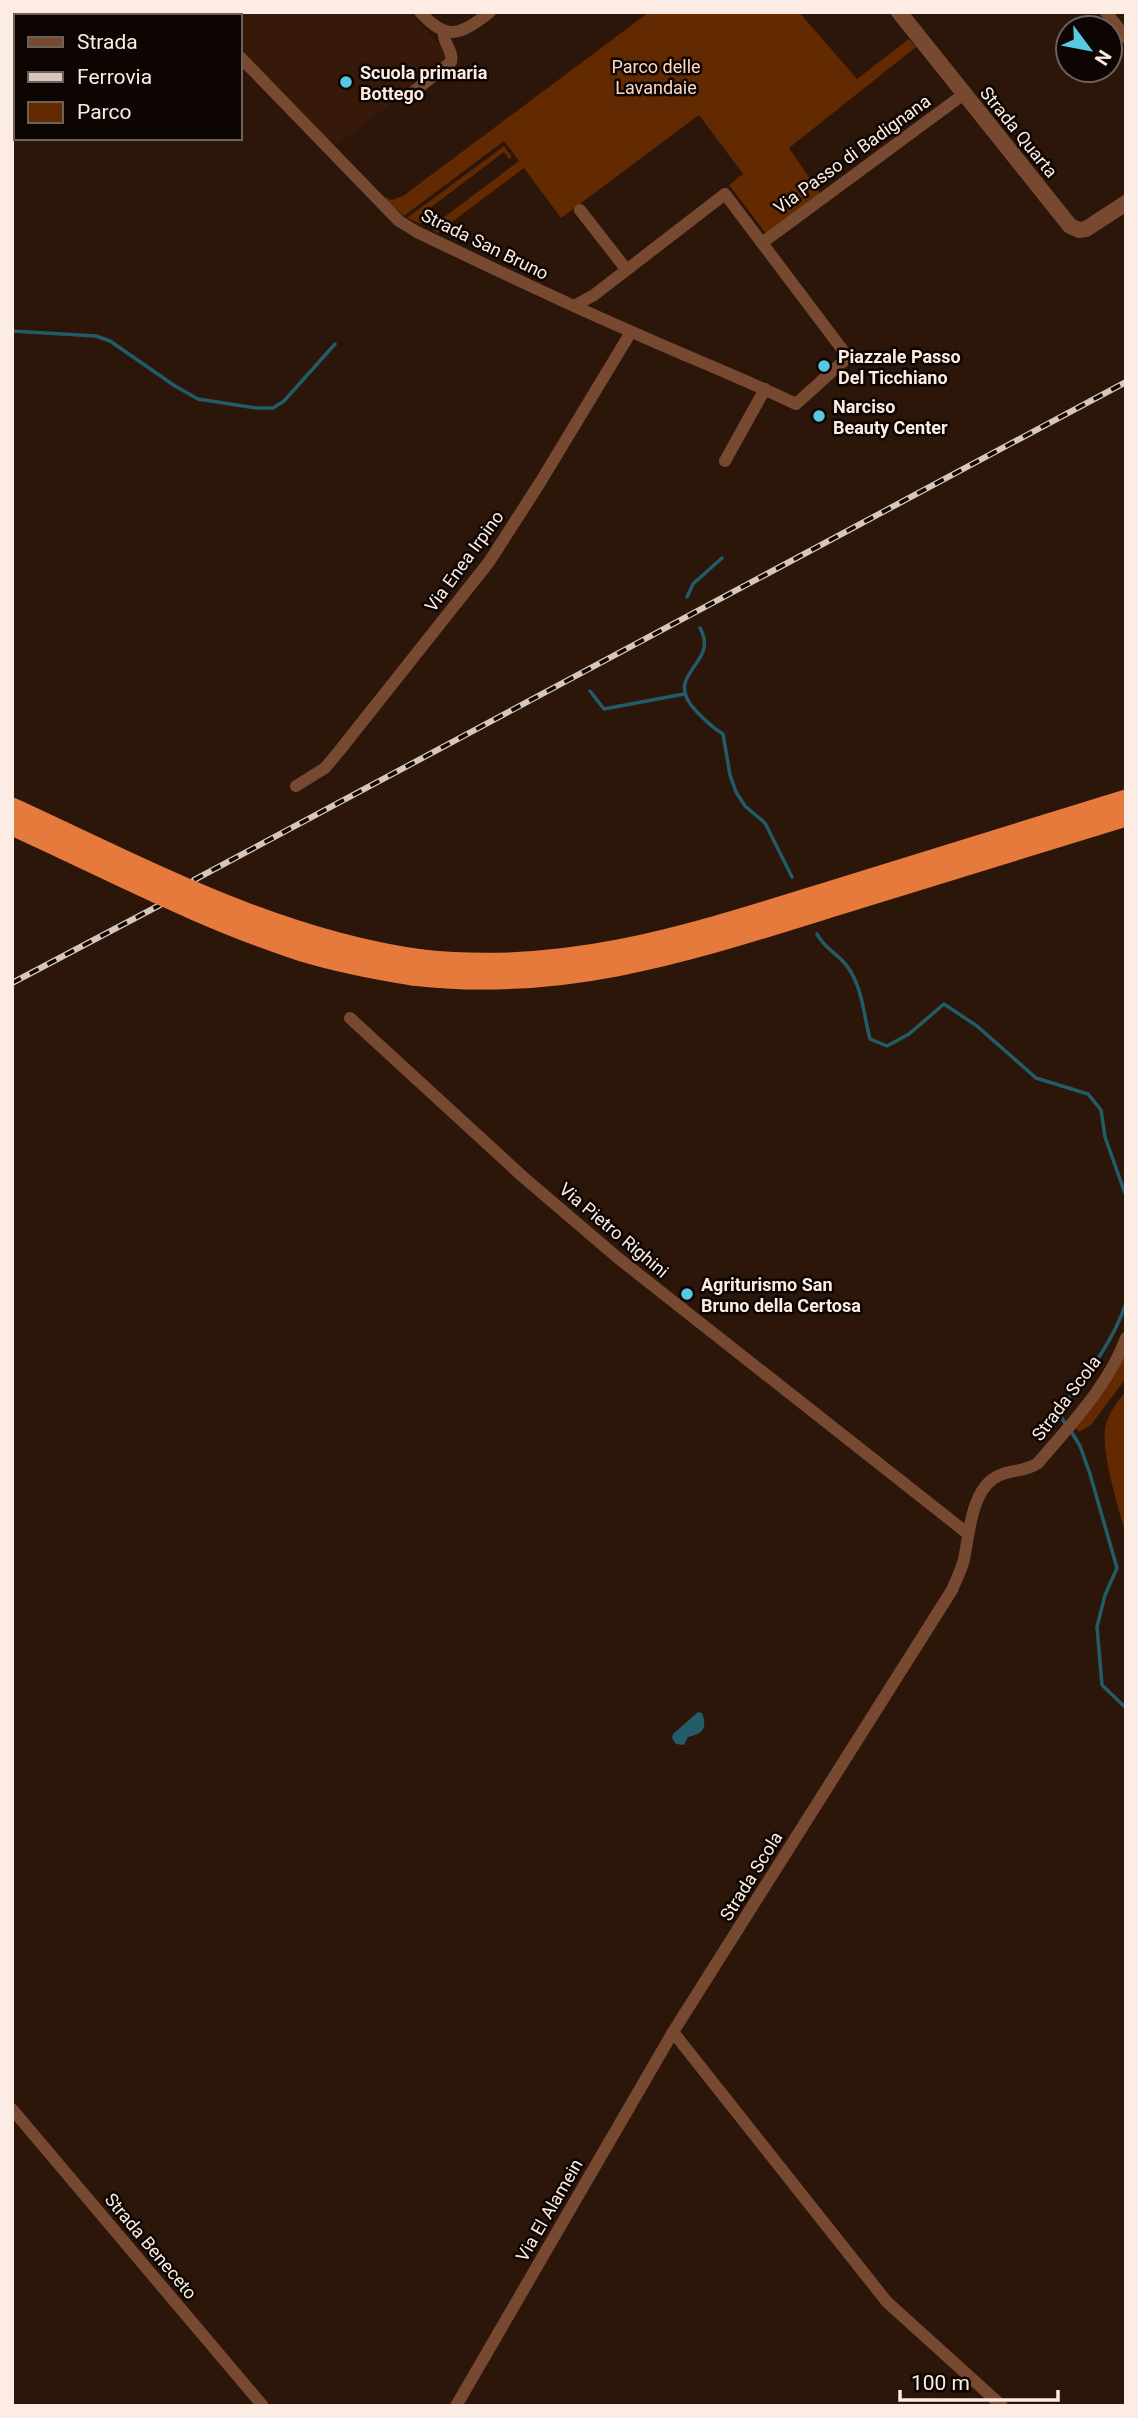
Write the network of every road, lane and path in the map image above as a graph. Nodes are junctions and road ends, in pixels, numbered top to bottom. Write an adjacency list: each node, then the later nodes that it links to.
1 (420, 12): 5 (street)
2 (490, 12): 5 (street)
3 (899, 12): 8 (street, Strada Quarta)
4 (1106, 12): 6 (street)
5 (444, 32): 9 (street)
6 (1126, 38)
7 (242, 59): 14 (street, Strada San Bruno)
8 (964, 94): 10 (street, Strada Quarta); 12 (street, Via Passo di Badignana)
9 (408, 96)
10 (1125, 205)
11 (580, 210): 13 (street)
12 (762, 243): 13 (street); 16 (street, Strada San Bruno)
13 (626, 269): 14 (street)
14 (573, 306): 15 (street, Strada San Bruno)
15 (631, 332): 16 (street, Strada San Bruno); 18 (street, Via Enea Irpino)
16 (765, 389): 17 (street)
17 (725, 461)
18 (296, 786)
19 (1126, 800): 23 (highway)
20 (12, 808): 23 (highway, bridge)
21 (1126, 816): 23 (highway)
22 (12, 825): 23 (highway, bridge)
23 (417, 967)
24 (350, 1018): 26 (street, Via Pietro Righini)
25 (1126, 1338): 26 (street, Strada Scola)
26 (967, 1533): 27 (street, Strada Scola)
27 (673, 2032): 30 (street, Via El Alamein); 31 (street)
28 (12, 2109): 29 (street, Strada Beneceto)
29 (263, 2406)
30 (456, 2406)
31 (1002, 2406)

